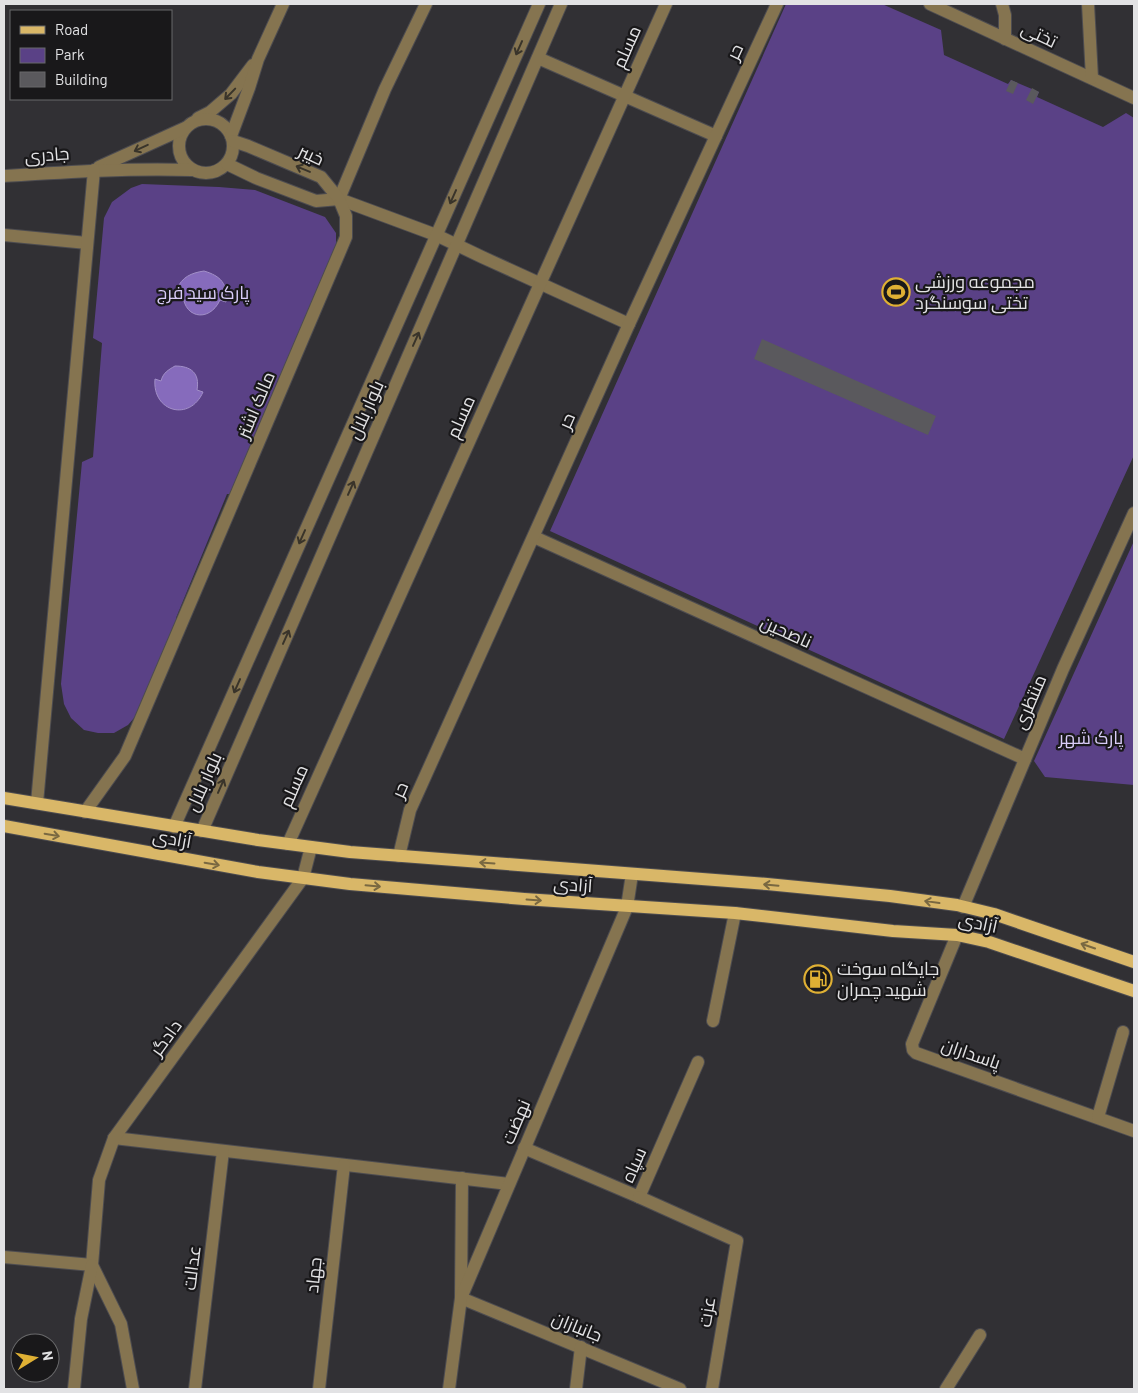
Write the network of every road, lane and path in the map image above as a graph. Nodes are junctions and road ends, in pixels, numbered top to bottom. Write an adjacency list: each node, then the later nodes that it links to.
1 (282, 4): 12 (street)
2 (426, 4): 23 (street)
3 (539, 4): 25 (street, بلوار بلال, one-way to 25)
4 (561, 4): 11 (street, بلوار بلال)
5 (666, 4): 14 (street, مسلم)
6 (777, 4): 17 (street, حر)
7 (930, 4): 10 (street, تختی)
8 (1002, 4): 10 (street)
9 (1088, 4): 13 (street)
10 (1005, 39): 13 (street, تختی)
11 (538, 58): 14 (street); 27 (street, بلوار بلال)
12 (258, 59): 16 (street, one-way to 16); 18 (street)
13 (1092, 78): 15 (street, تختی)
14 (624, 96): 17 (street); 28 (street, مسلم)
15 (1134, 98)
16 (190, 124): 18 (street); 20 (street, one-way to 20); 21 (street)
17 (716, 136): 29 (street, حر)
18 (232, 139): 19 (street); 23 (street, خیبر, one-way to 18)
19 (227, 164): 21 (street); 23 (street)
20 (94, 170): 21 (street, جادری); 22 (street, جادری); 26 (street)
21 (192, 170)
22 (4, 176)
23 (339, 199): 25 (street); 35 (street, مالک اشتر)
24 (4, 235): 26 (street)
25 (436, 235): 27 (street); 37 (street, بلوار بلال, one-way to 37)
26 (87, 244): 34 (street)
27 (457, 245): 28 (street); 38 (street, بلوار بلال, one-way to 27)
28 (540, 284): 29 (street); 39 (street, مسلم)
29 (629, 324): 31 (street, حر)
30 (1134, 513): 32 (street, منتظری)
31 (534, 537): 32 (street, ناصحین); 41 (street, حر)
32 (1025, 760): 45 (street, منتظری)
33 (4, 798): 34 (main road, آزادی)
34 (37, 803): 35 (main road, آزادی)
35 (85, 812): 37 (main road, آزادی)
36 (4, 826): 43 (main road, آزادی, one-way to 43)
37 (174, 827): 38 (main road, آزادی)
38 (202, 831): 39 (main road, آزادی)
39 (288, 844): 40 (main road, آزادی)
40 (311, 847): 41 (main road, آزادی); 43 (street, دادگر)
41 (399, 856): 42 (main road, آزادی, one-way to 41)
42 (632, 874): 44 (street, نهضت); 45 (main road, آزادی, one-way to 42)
43 (303, 878): 44 (main road, آزادی, one-way to 44); 55 (street, دادگر)
44 (627, 907): 46 (main road, آزادی); 56 (street, نهضت)
45 (962, 907): 48 (main road, آزادی, one-way to 45)
46 (735, 913): 47 (main road, آزادی); 50 (street)
47 (957, 935): 49 (main road, آزادی); 53 (street, پاسداران)
48 (1134, 962)
49 (1134, 991)
50 (713, 1021)
51 (1123, 1032): 53 (street)
52 (698, 1062): 61 (street, سپاه)
53 (1098, 1117): 54 (street, پاسداران)
54 (1134, 1131)
55 (114, 1138): 57 (street); 63 (street, دادگر)
56 (524, 1148): 60 (street, نهضت); 61 (street, سپاه)
57 (223, 1151): 58 (street); 69 (street, عدالت)
58 (344, 1165): 59 (street); 70 (street, جهاد)
59 (462, 1178): 60 (street); 64 (street)
60 (509, 1184): 64 (street, نهضت)
61 (639, 1197): 74 (street, عزت)
62 (4, 1257): 63 (street)
63 (92, 1265): 67 (street, دادگر); 68 (street)
64 (461, 1298): 66 (street, جانبازان); 71 (street, نهضت)
65 (980, 1335): 75 (street)
66 (581, 1348): 72 (street); 73 (street, جانبازان)
67 (74, 1389)
68 (133, 1389)
69 (195, 1389)
70 (320, 1389)
71 (449, 1389)
72 (576, 1389)
73 (680, 1389)
74 (712, 1389)
75 (946, 1389)

